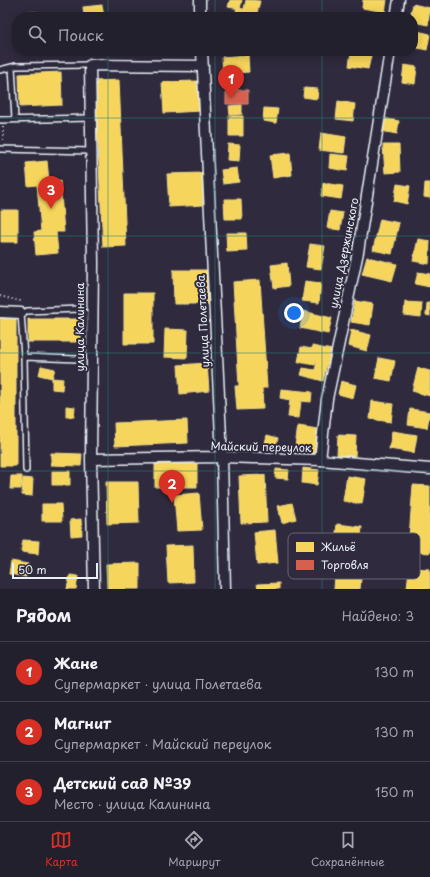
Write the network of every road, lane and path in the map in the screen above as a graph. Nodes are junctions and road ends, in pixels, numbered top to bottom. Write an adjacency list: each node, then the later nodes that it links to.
1 (200, 0): 3 (street)
2 (399, 0): 4 (street)
3 (200, 12)
4 (397, 12)
5 (202, 56): 9 (street, улица Полетаева)
6 (389, 56): 21 (street, улица Дзержинского)
7 (90, 65): 8 (lane); 9 (street); 11 (street, улица Калинина)
8 (12, 66): 10 (lane); 12 (lane)
9 (202, 66): 19 (street, улица Полетаева)
10 (0, 70)
11 (91, 118): 12 (lane); 15 (street, улица Калинина)
12 (15, 119): 13 (lane)
13 (2, 120): 14 (path)
14 (2, 149): 15 (lane)
15 (91, 151): 20 (street, улица Калинина)
16 (0, 312): 17 (street)
17 (24, 312): 18 (lane); 18 (lane)
18 (24, 357): 23 (lane)
19 (222, 457): 20 (street, Майский переулок); 21 (street, Майский переулок); 25 (street, улица Полетаева)
20 (91, 459): 24 (street, улица Калинина)
21 (320, 460): 22 (street, Майский переулок)
22 (430, 469)
23 (26, 470)
24 (94, 589)
25 (225, 589)

